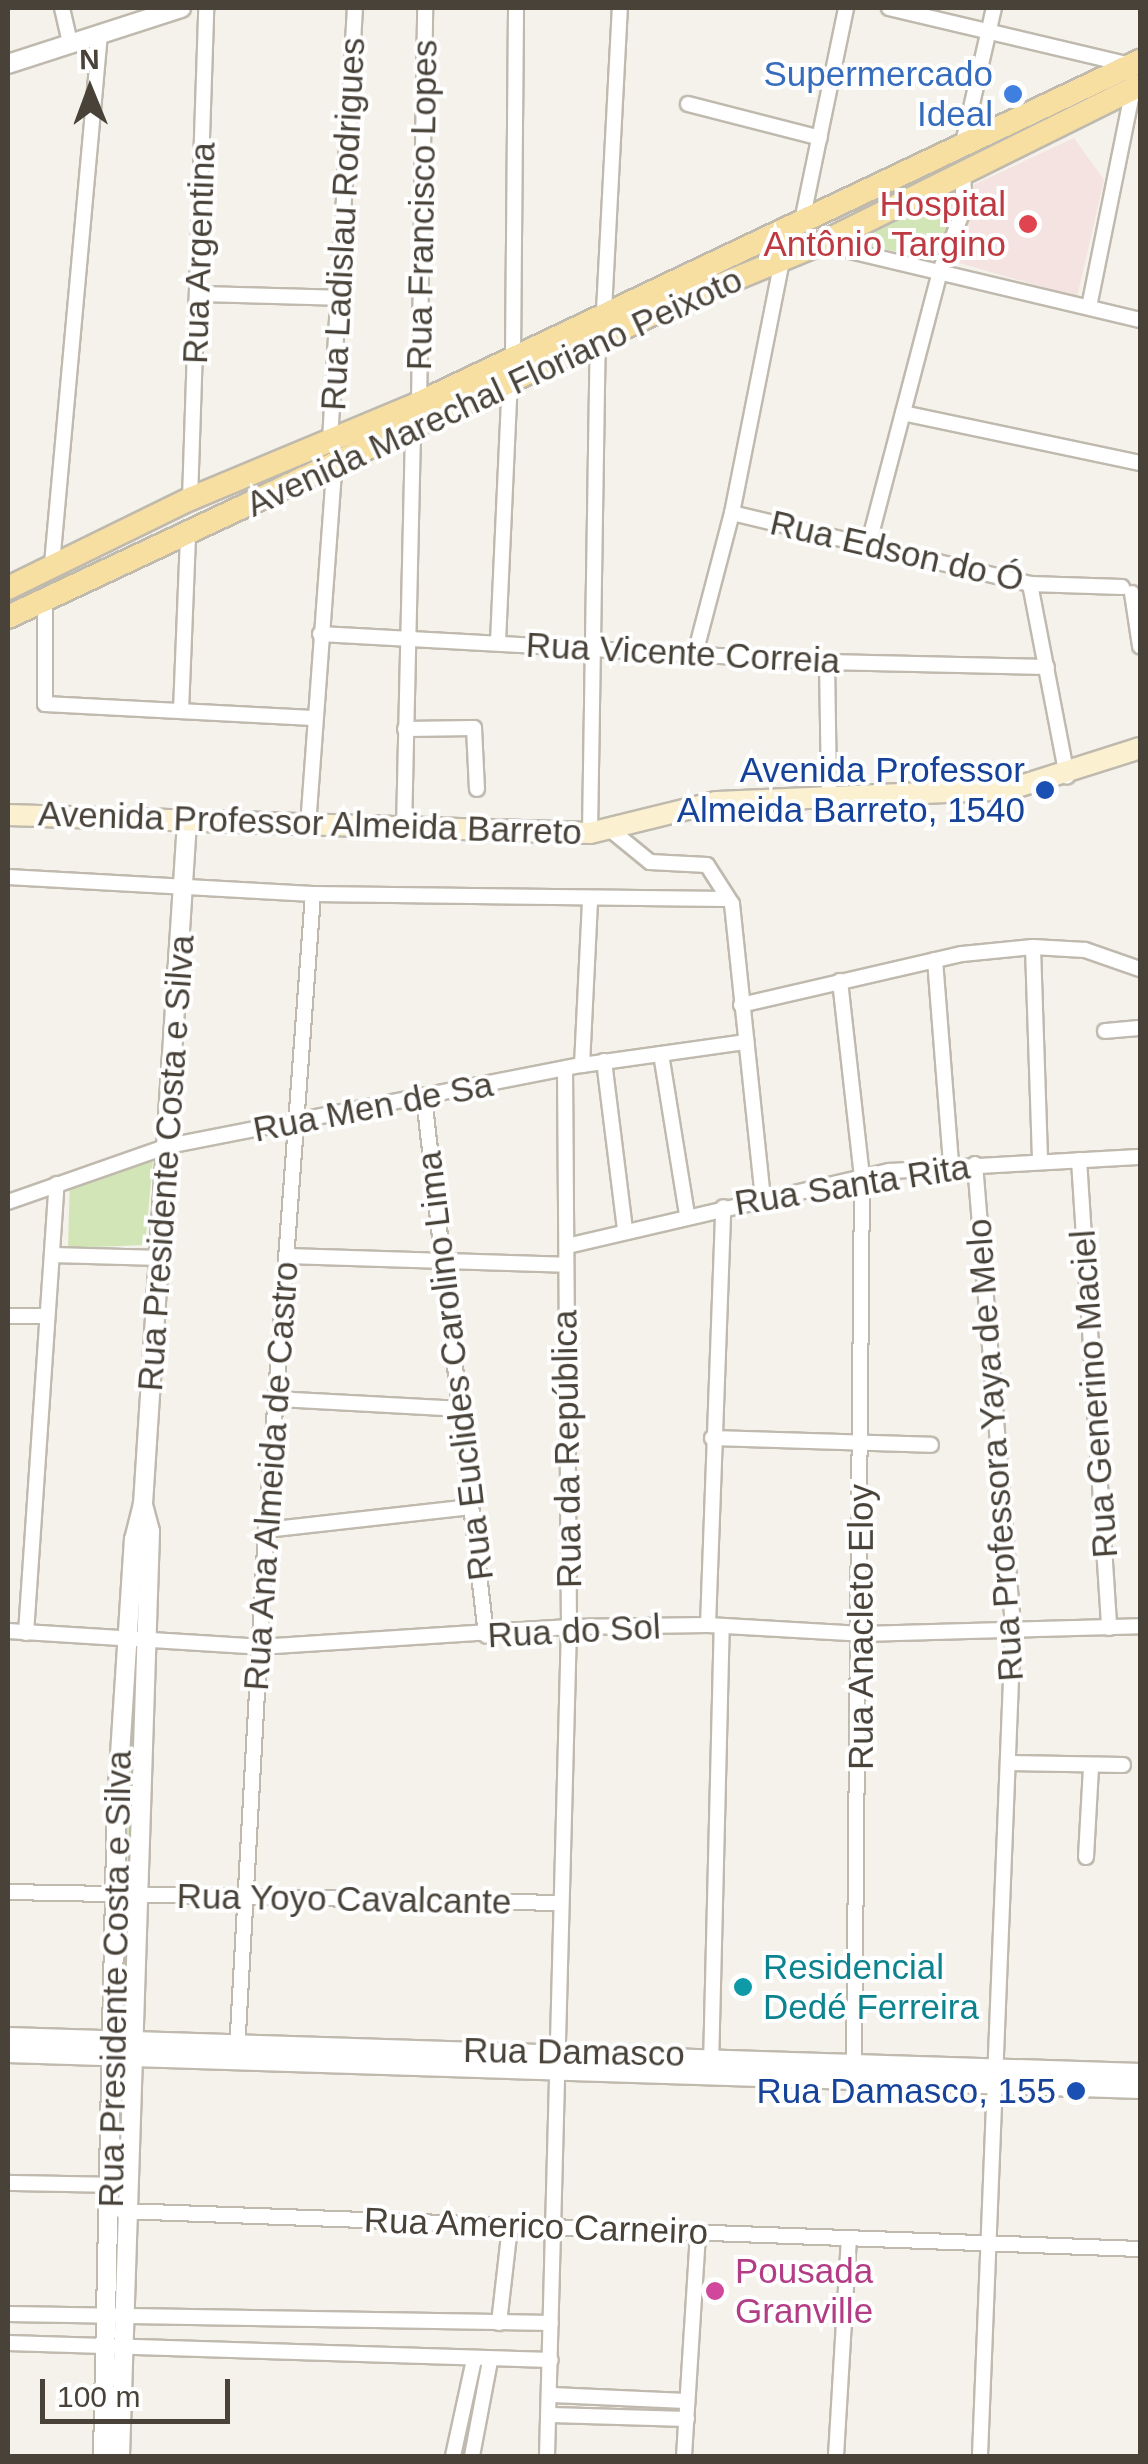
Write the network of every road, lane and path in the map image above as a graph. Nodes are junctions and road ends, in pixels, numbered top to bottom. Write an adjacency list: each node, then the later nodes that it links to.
1 (62, 8): 13 (street)
2 (181, 8): 12 (street)
3 (206, 8): 24 (street, Rua Argentina)
4 (354, 8): 25 (street, Rua Ladislau Rodrigues)
5 (425, 8): 32 (street, Rua Francisco Lopes)
6 (516, 8): 30 (street)
7 (620, 8): 27 (street)
8 (846, 8): 17 (street)
9 (888, 8): 11 (street)
10 (994, 8): 11 (street)
11 (989, 29): 15 (street); 18 (street)
12 (100, 33): 13 (street); 41 (street)
13 (70, 43): 14 (street)
14 (8, 64)
15 (1136, 75): 18 (main road, Avenida Marechal Floriano Peixoto); 19 (main road, Avenida Marechal Floriano Peixoto); 26 (street)
16 (688, 104): 17 (street)
17 (820, 138): 20 (street)
18 (963, 143): 20 (main road, Avenida Marechal Floriano Peixoto)
19 (964, 175): 21 (main road, Avenida Marechal Floriano Peixoto); 23 (street)
20 (802, 222): 27 (main road, Avenida Marechal Floriano Peixoto)
21 (820, 244): 22 (main road, Avenida Marechal Floriano Peixoto); 23 (street)
22 (782, 260): 29 (main road, Avenida Marechal Floriano Peixoto); 38 (street)
23 (940, 271): 26 (street); 33 (street)
24 (200, 294): 25 (street); 37 (street, Rua Argentina)
25 (339, 298): 35 (street, Rua Ladislau Rodrigues)
26 (1089, 307): 28 (street)
27 (604, 311): 30 (main road, Avenida Marechal Floriano Peixoto)
28 (1140, 320)
29 (598, 342): 31 (main road, Avenida Marechal Floriano Peixoto); 50 (street)
30 (513, 355): 32 (main road, Avenida Marechal Floriano Peixoto)
31 (510, 382): 34 (main road, Avenida Marechal Floriano Peixoto); 48 (street)
32 (419, 403): 35 (main road, Avenida Marechal Floriano Peixoto)
33 (902, 413): 36 (street); 40 (street)
34 (413, 430): 35 (main road, Avenida Marechal Floriano Peixoto); 47 (street)
35 (333, 450): 37 (main road, Avenida Marechal Floriano Peixoto); 39 (main road, Avenida Marechal Floriano Peixoto); 46 (street, Rua Ladislau Rodrigues)
36 (1140, 463)
37 (190, 498): 41 (main road, Avenida Marechal Floriano Peixoto)
38 (732, 513): 40 (street, Rua Edson do Ó); 51 (street)
39 (188, 535): 44 (main road, Avenida Marechal Floriano Peixoto); 54 (street)
40 (868, 546): 42 (street, Rua Edson do Ó)
41 (52, 564): 43 (main road, Avenida Marechal Floriano Peixoto)
42 (1030, 584): 49 (street, Rua Edson do Ó); 53 (street)
43 (8, 588)
44 (46, 599): 45 (main road, Avenida Marechal Floriano Peixoto); 54 (street)
45 (8, 617)
46 (320, 634): 47 (street, Rua Vicente Correia); 55 (street, Rua Ladislau Rodrigues)
47 (407, 638): 48 (street, Rua Vicente Correia); 56 (street)
48 (498, 642): 50 (street, Rua Vicente Correia)
49 (1140, 646)
50 (591, 650): 51 (street, Rua Vicente Correia); 66 (street)
51 (695, 654): 52 (street, Rua Vicente Correia)
52 (826, 662): 53 (street, Rua Vicente Correia); 60 (street)
53 (1047, 666): 58 (street)
54 (181, 711): 55 (street)
55 (313, 718): 63 (street, Rua Ladislau Rodrigues)
56 (406, 729): 59 (street); 64 (street)
57 (1140, 748): 58 (main road, Avenida Professor Almeida Barreto)
58 (1067, 776): 60 (main road, Avenida Professor Almeida Barreto)
59 (478, 790)
60 (829, 796): 65 (main road, Avenida Professor Almeida Barreto)
61 (8, 814): 62 (main road, Avenida Professor Almeida Barreto)
62 (187, 822): 63 (main road, Avenida Professor Almeida Barreto); 68 (street, Rua Presidente Costa e Silva)
63 (308, 826): 64 (main road, Avenida Professor Almeida Barreto)
64 (404, 829): 66 (main road, Avenida Professor Almeida Barreto)
65 (612, 831): 66 (main road, Avenida Professor Almeida Barreto); 71 (street)
66 (590, 833)
67 (8, 878): 68 (street)
68 (184, 887): 69 (street); 86 (street, Rua Presidente Costa e Silva)
69 (313, 894): 70 (street); 85 (street, Rua Ana Almeida de Castro)
70 (590, 899): 71 (street); 82 (street)
71 (728, 899): 76 (street)
72 (1037, 946): 73 (street); 74 (street); 88 (street)
73 (935, 960): 75 (street); 91 (street)
74 (1140, 969)
75 (840, 981): 76 (street); 92 (street, Rua Anacleto Eloy)
76 (741, 1005): 79 (street)
77 (1140, 1028): 78 (street)
78 (1105, 1031)
79 (746, 1042): 80 (street, Rua Men de Sa); 95 (street)
80 (661, 1054): 81 (street, Rua Men de Sa); 98 (street)
81 (604, 1061): 82 (street, Rua Men de Sa); 99 (street)
82 (582, 1065): 83 (street, Rua Men de Sa)
83 (565, 1070): 84 (street, Rua Men de Sa); 100 (street, Rua da República)
84 (424, 1098): 85 (street, Rua Men de Sa); 104 (street, Rua Euclides Carolino Lima)
85 (296, 1124): 86 (street, Rua Men de Sa); 102 (street, Rua Ana Almeida de Castro)
86 (168, 1146): 93 (street, Rua Men de Sa); 103 (street, Rua Presidente Costa e Silva)
87 (1140, 1157): 89 (street, Rua Santa Rita)
88 (1040, 1159): 89 (street, Rua Santa Rita); 90 (street, Rua Santa Rita)
89 (1079, 1160): 119 (street, Rua Generino Maciel)
90 (976, 1164): 91 (street, Rua Santa Rita); 120 (street, Rua Professora Yaya de Melo)
91 (952, 1165): 92 (street, Rua Santa Rita)
92 (862, 1177): 95 (street, Rua Santa Rita); 112 (street, Rua Anacleto Eloy)
93 (57, 1184): 96 (street, Rua Men de Sa); 101 (street)
94 (8, 1192): 96 (street)
95 (764, 1196): 97 (street, Rua Santa Rita)
96 (8, 1202)
97 (723, 1206): 98 (street, Rua Santa Rita); 110 (street)
98 (688, 1214): 99 (street, Rua Santa Rita)
99 (625, 1230): 100 (street, Rua Santa Rita)
100 (568, 1246): 105 (street, Rua da República)
101 (52, 1255): 103 (street); 107 (street)
102 (286, 1256): 104 (street); 108 (street, Rua Ana Almeida de Castro)
103 (161, 1258): 113 (street, Rua Presidente Costa e Silva)
104 (443, 1262): 105 (street); 109 (street, Rua Euclides Carolino Lima)
105 (566, 1265): 118 (street, Rua da República)
106 (8, 1316): 107 (street)
107 (46, 1316): 122 (street)
108 (277, 1399): 109 (street); 115 (street, Rua Ana Almeida de Castro)
109 (460, 1409): 114 (street, Rua Euclides Carolino Lima)
110 (712, 1438): 112 (street); 116 (street)
111 (931, 1445): 112 (street)
112 (862, 1446): 124 (street, Rua Anacleto Eloy)
113 (144, 1504): 125 (street, Rua Presidente Costa e Silva); 126 (street, Rua Presidente Costa e Silva)
114 (471, 1507): 115 (street); 123 (street, Rua Euclides Carolino Lima)
115 (266, 1530): 127 (street, Rua Ana Almeida de Castro)
116 (715, 1626): 118 (street, Rua do Sol); 124 (street, Rua do Sol); 142 (street)
117 (1140, 1626): 119 (street, Rua do Sol)
118 (569, 1627): 123 (street, Rua do Sol); 136 (street, Rua da República)
119 (1109, 1628): 120 (street, Rua do Sol)
120 (1013, 1630): 124 (street, Rua do Sol); 128 (street, Rua Professora Yaya de Melo)
121 (8, 1631): 122 (street, Rua do Sol)
122 (26, 1633): 125 (street, Rua do Sol)
123 (486, 1634): 127 (street, Rua do Sol)
124 (862, 1634): 143 (street, Rua Anacleto Eloy)
125 (126, 1640): 126 (street, Rua do Sol); 134 (street, Rua Presidente Costa e Silva)
126 (146, 1640): 127 (street, Rua do Sol); 135 (street, Rua Presidente Costa e Silva)
127 (259, 1646): 133 (street, Rua Ana Almeida de Castro)
128 (1010, 1762): 130 (street); 145 (street, Rua Professora Yaya de Melo)
129 (1123, 1766): 130 (street)
130 (1091, 1767): 131 (street)
131 (1086, 1857)
132 (8, 1892): 134 (street, Rua Yoyo Cavalcante)
133 (246, 1894): 135 (street, Rua Yoyo Cavalcante); 136 (street, Rua Yoyo Cavalcante); 139 (street, Rua Ana Almeida de Castro)
134 (116, 1895): 135 (street, Rua Yoyo Cavalcante); 138 (street, Rua Presidente Costa e Silva)
135 (138, 1895): 138 (street, Rua Presidente Costa e Silva)
136 (562, 1904): 141 (street, Rua da República)
137 (8, 2037): 138 (street, Rua Damasco)
138 (123, 2047): 139 (street, Rua Damasco); 140 (street, Rua Damasco); 148 (street, Rua Presidente Costa e Silva); 149 (street, Rua Presidente Costa e Silva)
139 (237, 2051): 141 (street, Rua Damasco)
140 (8, 2053)
141 (557, 2060): 142 (street, Rua Damasco); 151 (street, Rua da República)
142 (711, 2064): 143 (street, Rua Damasco)
143 (854, 2069): 145 (street, Rua Damasco)
144 (1140, 2073): 145 (street, Rua Damasco)
145 (995, 2075): 146 (street, Rua Damasco); 154 (street, Rua Professora Yaya de Melo)
146 (1140, 2089)
147 (8, 2183): 148 (street)
148 (112, 2185): 149 (street, Rua Presidente Costa e Silva)
149 (120, 2211): 150 (street, Rua Americo Carneiro); 157 (street, Rua Presidente Costa e Silva); 158 (street, Rua Presidente Costa e Silva)
150 (510, 2226): 151 (street, Rua Americo Carneiro); 159 (street)
151 (555, 2227): 152 (street, Rua Americo Carneiro); 160 (street, Rua da República)
152 (698, 2232): 153 (street, Rua Americo Carneiro); 167 (street)
153 (849, 2238): 154 (street, Rua Americo Carneiro); 176 (street)
154 (992, 2244): 155 (street, Rua Americo Carneiro); 177 (street, Rua Professora Yaya de Melo)
155 (1140, 2249)
156 (8, 2314): 157 (street)
157 (106, 2317): 158 (street); 162 (street, Rua Presidente Costa e Silva)
158 (126, 2318): 159 (street); 163 (street, Rua Presidente Costa e Silva)
159 (498, 2323): 160 (street)
160 (550, 2323): 165 (street, Rua da República)
161 (8, 2343): 162 (street)
162 (106, 2346): 163 (street); 170 (street, Rua Presidente Costa e Silva)
163 (125, 2348): 164 (street); 171 (street, Rua Presidente Costa e Silva)
164 (482, 2360): 165 (street); 172 (street); 173 (street)
165 (551, 2360): 166 (street, Rua da República)
166 (552, 2395): 167 (street); 168 (street, Rua da República)
167 (686, 2400): 169 (street)
168 (551, 2415): 169 (street); 174 (street, Rua da República)
169 (686, 2419): 175 (street)
170 (103, 2456)
171 (120, 2456)
172 (453, 2456)
173 (472, 2456)
174 (547, 2456)
175 (684, 2456)
176 (836, 2456)
177 (980, 2456)

